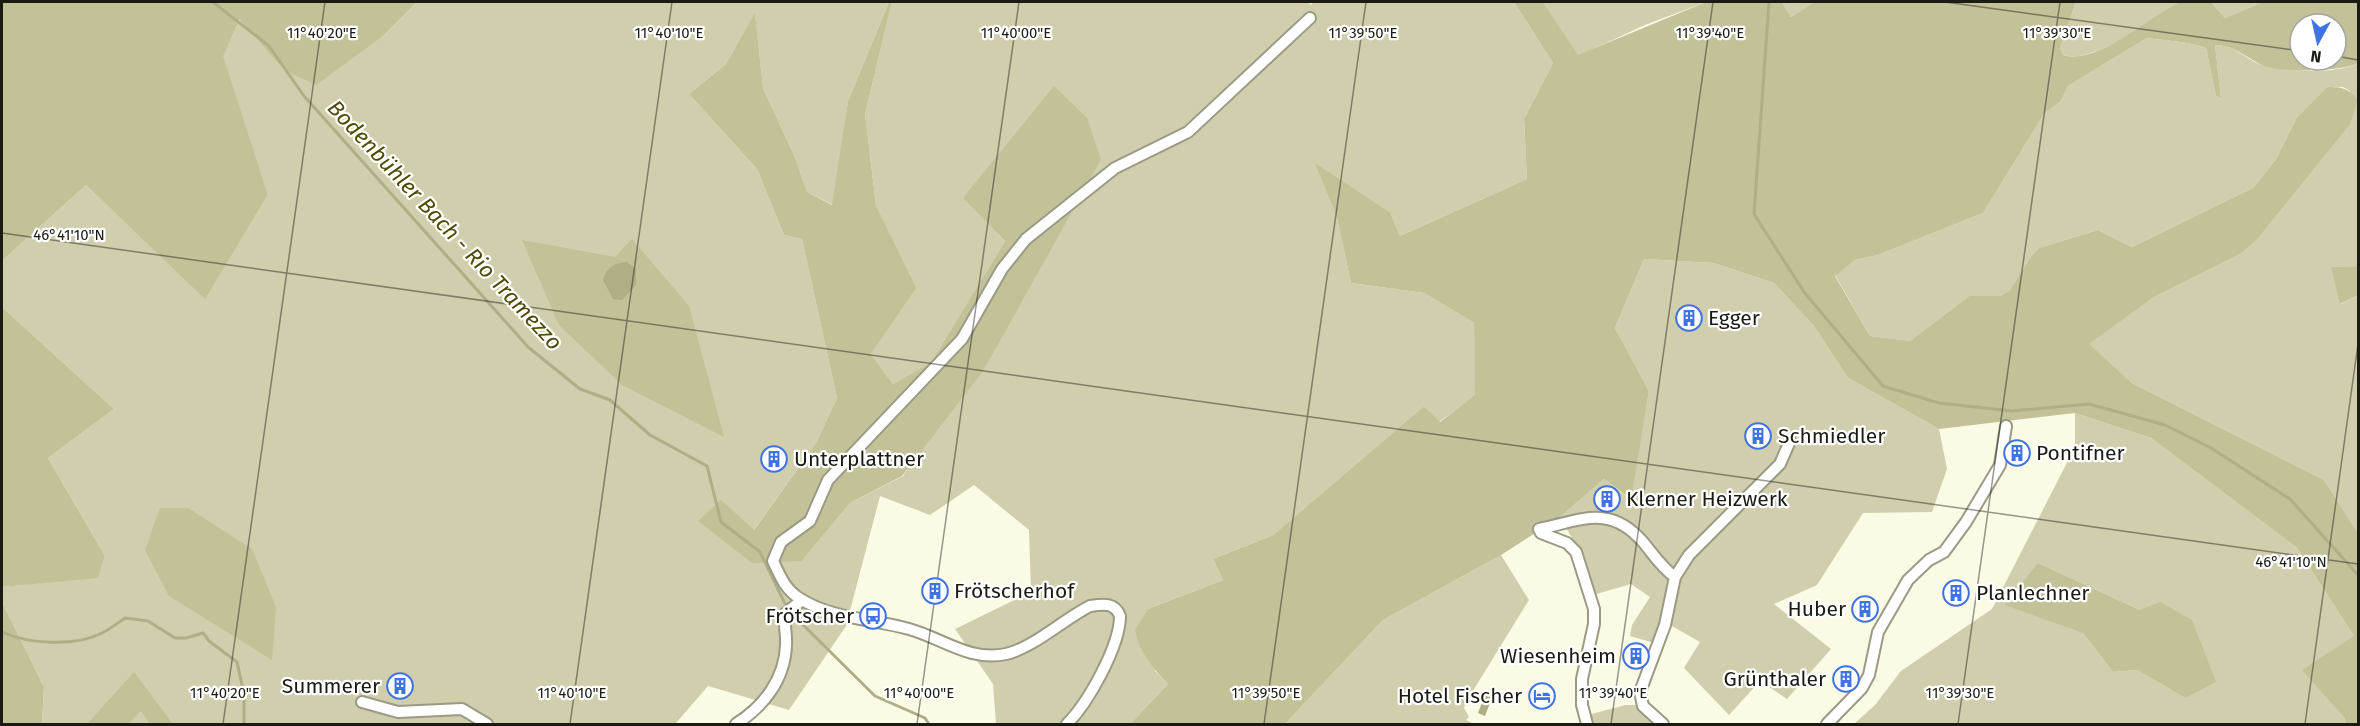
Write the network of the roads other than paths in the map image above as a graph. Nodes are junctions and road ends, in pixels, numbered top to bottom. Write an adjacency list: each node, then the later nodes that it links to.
1 (1310, 18): 5 (street)
2 (2006, 426): 12 (street)
3 (1790, 441): 4 (street)
4 (1675, 577): 10 (street); 11 (street)
5 (794, 606): 8 (street); 9 (street)
6 (362, 702): 7 (street)
7 (487, 724)
8 (736, 724)
9 (1067, 724)
10 (1587, 724)
11 (1663, 724)
12 (1827, 724)

